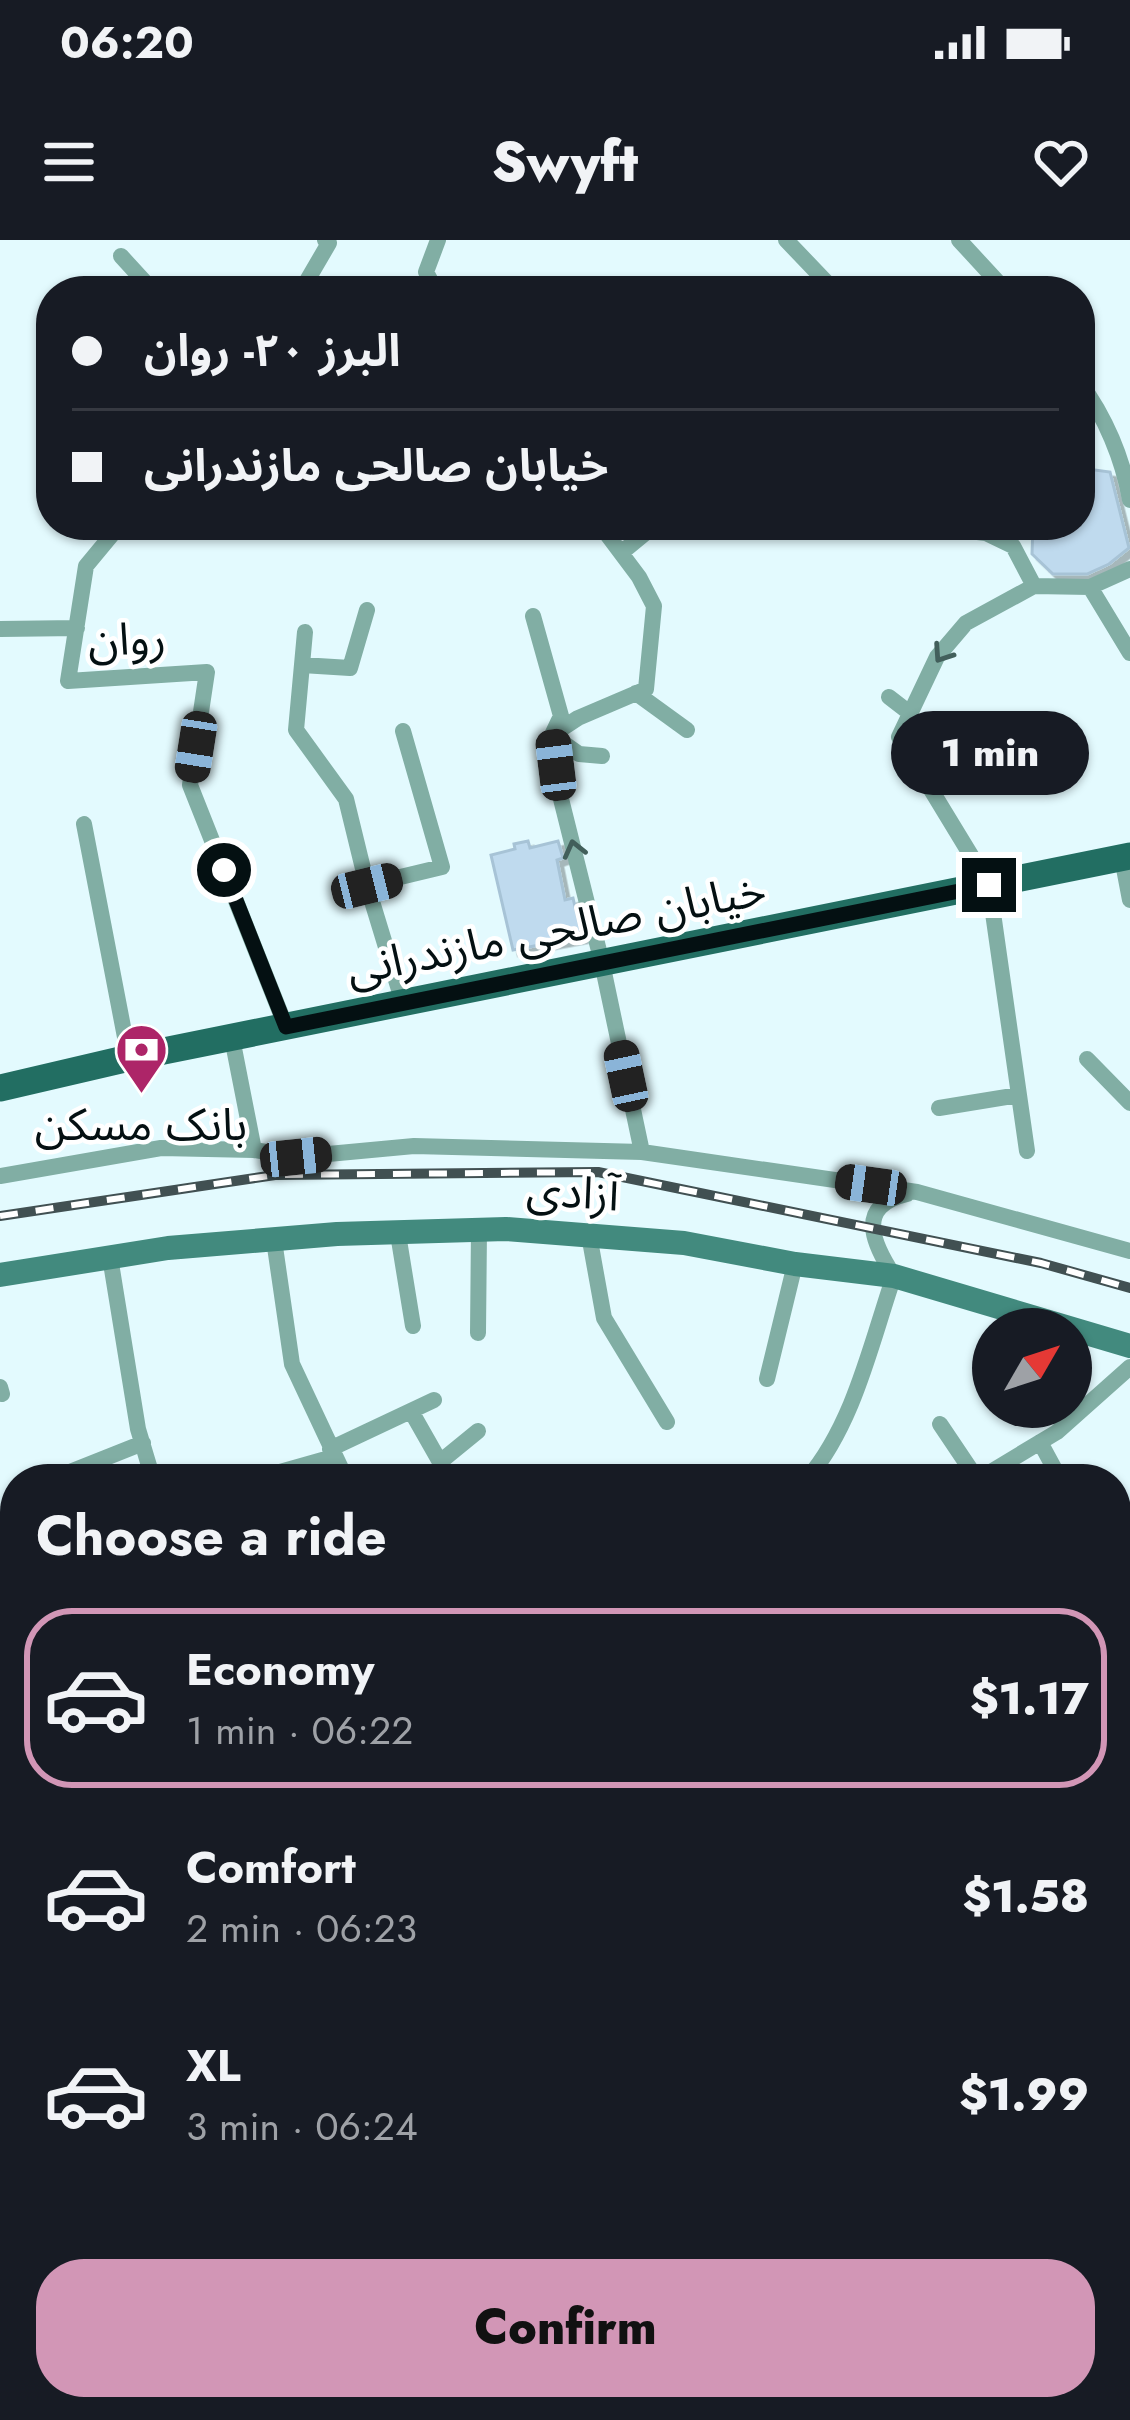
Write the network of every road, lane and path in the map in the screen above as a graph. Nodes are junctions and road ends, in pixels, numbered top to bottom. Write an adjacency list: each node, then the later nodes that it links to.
1 (325, 240): 7 (street)
2 (438, 240): 8 (street)
3 (785, 240): 9 (street)
4 (959, 240): 10 (street)
5 (121, 256): 6 (street)
6 (139, 276)
7 (310, 276)
8 (428, 276)
9 (820, 276)
10 (992, 276)
11 (1095, 403): 12 (street)
12 (1128, 470): 13 (street)
13 (1130, 500)
14 (108, 540): 24 (street, روان)
15 (611, 540): 18 (street)
16 (637, 540): 18 (street)
17 (1003, 540): 20 (street)
18 (621, 553): 29 (street)
19 (1130, 569): 21 (street)
20 (1034, 586): 21 (street); 31 (street, one-way to 31)
21 (1090, 587): 27 (street)
22 (367, 610): 28 (street)
23 (533, 616): 34 (street)
24 (77, 628): 25 (street); 43 (street, روان)
25 (0, 629)
26 (305, 632): 28 (street)
27 (1130, 653)
28 (302, 665): 39 (street)
29 (636, 693): 32 (street); 34 (street)
30 (889, 697): 31 (street)
31 (911, 714): 38 (street)
32 (686, 730)
33 (403, 731): 39 (street)
34 (552, 735): 35 (street); 41 (street, one-way to 34)
35 (602, 756)
36 (84, 824): 45 (street)
37 (1126, 857): 38 (main road, خیابان صالحی مازندرانی); 40 (street)
38 (989, 885): 41 (main road, خیابان صالحی مازندرانی); 48 (street)
39 (367, 886): 42 (street)
40 (1130, 900)
41 (602, 963): 42 (main road, خیابان صالحی مازندرانی); 53 (street)
42 (403, 1003): 43 (main road, خیابان صالحی مازندرانی)
43 (286, 1027): 44 (main road, خیابان صالحی مازندرانی)
44 (232, 1038): 45 (main road, خیابان صالحی مازندرانی); 51 (street)
45 (129, 1058): 47 (main road, خیابان صالحی مازندرانی)
46 (1087, 1059): 49 (street)
47 (0, 1088)
48 (1019, 1095): 50 (street); 52 (street)
49 (1130, 1103)
50 (939, 1108)
51 (254, 1150): 53 (street); 54 (street)
52 (1027, 1151)
53 (642, 1152): 55 (street)
54 (0, 1176)
55 (916, 1192): 60 (street); 64 (street)
56 (478, 1230): 57 (main road, آزادی); 58 (main road, آزادی); 66 (street)
57 (398, 1234): 59 (main road, آزادی); 65 (street)
58 (589, 1235): 62 (main road, آزادی); 72 (street)
59 (274, 1240): 61 (main road, آزادی); 77 (street)
60 (1130, 1251)
61 (110, 1258): 63 (main road, آزادی); 76 (street)
62 (795, 1264): 64 (main road, آزادی); 69 (street)
63 (0, 1276)
64 (894, 1276): 67 (main road, آزادی); 82 (street)
65 (412, 1326)
66 (478, 1333)
67 (1130, 1346)
68 (1130, 1367): 75 (street)
69 (767, 1379)
70 (434, 1400): 71 (street)
71 (411, 1411): 74 (street); 77 (street)
72 (667, 1422)
73 (940, 1424): 83 (street)
74 (478, 1431)
75 (1040, 1442): 84 (street); 85 (street)
76 (142, 1444): 78 (street); 79 (street)
77 (332, 1453): 80 (street); 81 (street)
78 (91, 1464)
79 (148, 1464)
80 (300, 1464)
81 (338, 1464)
82 (819, 1464)
83 (968, 1464)
84 (1003, 1464)
85 (1052, 1464)

